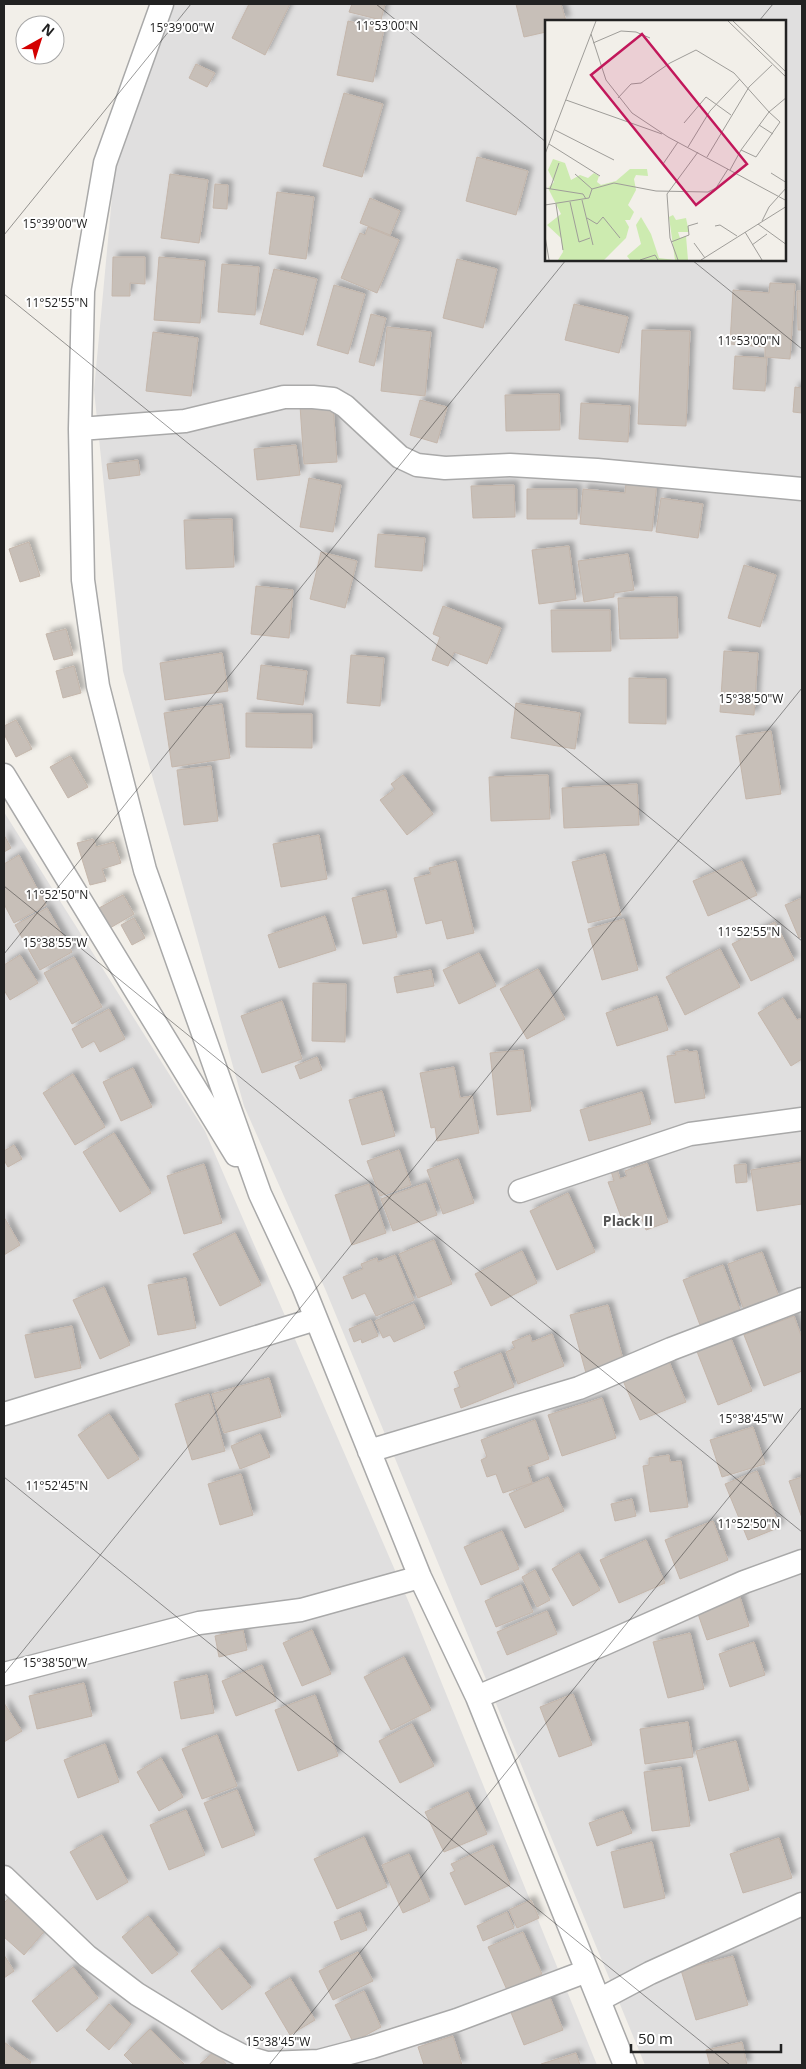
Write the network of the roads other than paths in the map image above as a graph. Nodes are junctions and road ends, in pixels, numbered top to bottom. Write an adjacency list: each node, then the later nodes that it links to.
1 (162, 4): 2 (street)
2 (80, 429): 3 (street); 7 (street)
3 (802, 489)
4 (4, 776): 7 (street)
5 (802, 1119): 6 (street)
6 (520, 1192)
7 (260, 1194): 9 (street)
8 (802, 1299): 11 (street)
9 (316, 1319): 10 (street); 11 (street)
10 (4, 1414)
11 (369, 1451): 13 (street)
12 (802, 1560): 15 (street)
13 (420, 1576): 14 (street); 15 (street)
14 (4, 1674)
15 (477, 1696): 18 (street)
16 (4, 1877): 18 (street)
17 (802, 1904): 19 (street)
18 (587, 1971): 19 (street)
19 (599, 2000): 20 (street)
20 (625, 2065)

